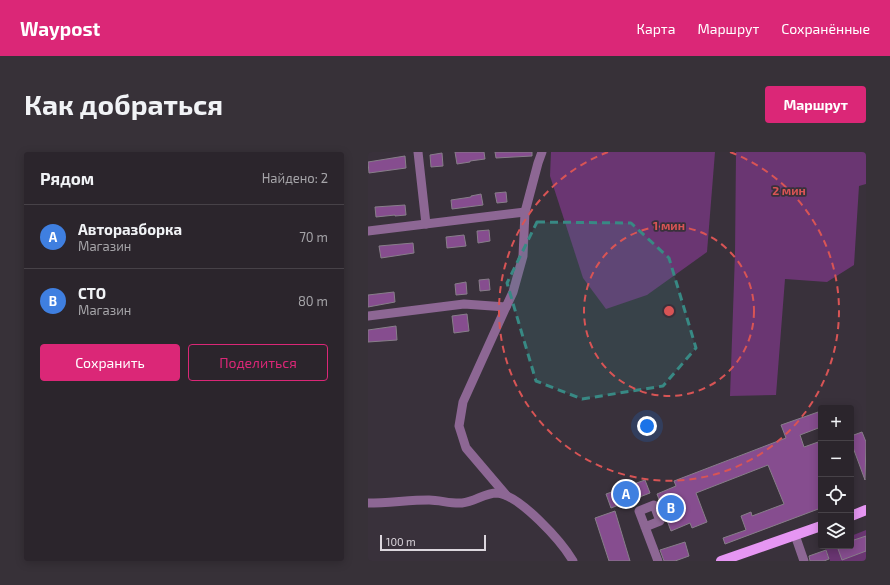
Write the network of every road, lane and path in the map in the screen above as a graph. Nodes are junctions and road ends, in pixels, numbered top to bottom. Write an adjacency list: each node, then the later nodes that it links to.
1 (418, 152): 4 (street)
2 (542, 152): 3 (street)
3 (525, 212): 4 (street); 6 (street)
4 (426, 224): 5 (street)
5 (368, 231)
6 (506, 307): 7 (street); 8 (street)
7 (368, 316)
8 (506, 495): 9 (street); 15 (street)
9 (368, 503)
10 (866, 510): 11 (main road)
11 (854, 515)
12 (645, 527): 16 (street)
13 (818, 527): 14 (main road)
14 (796, 536): 17 (main road); 18 (street)
15 (574, 561)
16 (658, 561)
17 (721, 561)
18 (804, 561)

